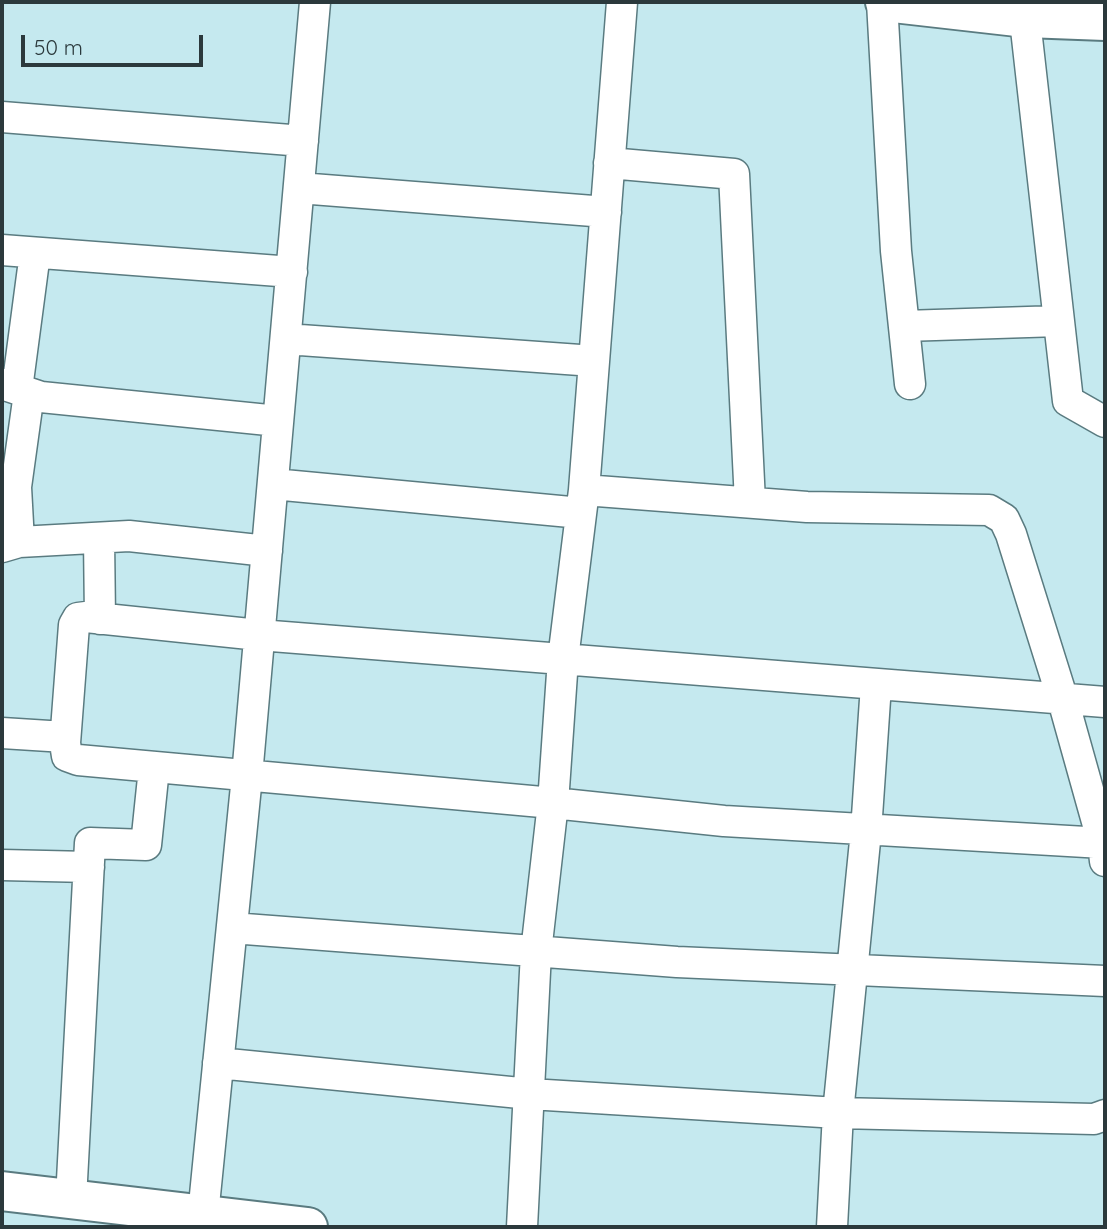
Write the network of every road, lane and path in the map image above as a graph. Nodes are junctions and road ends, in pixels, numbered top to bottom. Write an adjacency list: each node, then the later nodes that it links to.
1 (315, 2): 7 (street)
2 (622, 2): 8 (street)
3 (883, 2): 4 (street); 15 (street)
4 (1026, 18): 5 (street); 14 (street)
5 (1105, 20)
6 (2, 117): 7 (street)
7 (303, 141): 9 (street)
8 (610, 163): 10 (street); 25 (street)
9 (299, 188): 10 (street); 13 (street)
10 (606, 212): 17 (street)
11 (2, 250): 12 (street)
12 (35, 253): 13 (street); 19 (street)
13 (292, 272): 16 (street)
14 (1059, 321): 15 (street); 21 (street)
15 (904, 326): 18 (street)
16 (286, 339): 17 (street); 20 (street)
17 (594, 361): 24 (street)
18 (910, 384)
19 (16, 389): 20 (street); 23 (street)
20 (278, 421): 22 (street)
21 (1105, 422)
22 (273, 484): 24 (street); 28 (street)
23 (9, 486): 27 (street)
24 (583, 501): 25 (street); 31 (street)
25 (750, 502): 33 (street)
26 (99, 538): 27 (street); 28 (street); 29 (street)
27 (10, 545)
28 (267, 551): 30 (street)
29 (100, 619): 30 (street); 36 (street)
30 (259, 635): 31 (street); 38 (street)
31 (563, 659): 32 (street); 39 (street)
32 (876, 685): 33 (street); 40 (street)
33 (1063, 700): 34 (street); 41 (street)
34 (1105, 702)
35 (2, 733): 36 (street)
36 (65, 737): 37 (street)
37 (154, 768): 38 (street); 43 (street)
38 (247, 776): 39 (street); 44 (street)
39 (553, 803): 40 (street); 45 (street)
40 (866, 831): 41 (street); 46 (street)
41 (1104, 853)
42 (2, 864): 43 (street)
43 (89, 867): 53 (street)
44 (232, 928): 45 (street); 48 (street)
45 (536, 952): 46 (street); 49 (street)
46 (853, 971): 47 (street); 50 (street)
47 (1105, 981)
48 (218, 1063): 49 (street); 54 (street)
49 (530, 1094): 50 (street); 56 (street)
50 (838, 1112): 51 (street); 57 (street)
51 (1105, 1115)
52 (2, 1191): 53 (street)
53 (71, 1199): 54 (street)
54 (203, 1215): 55 (street)
55 (308, 1227)
56 (522, 1227)
57 (832, 1227)

